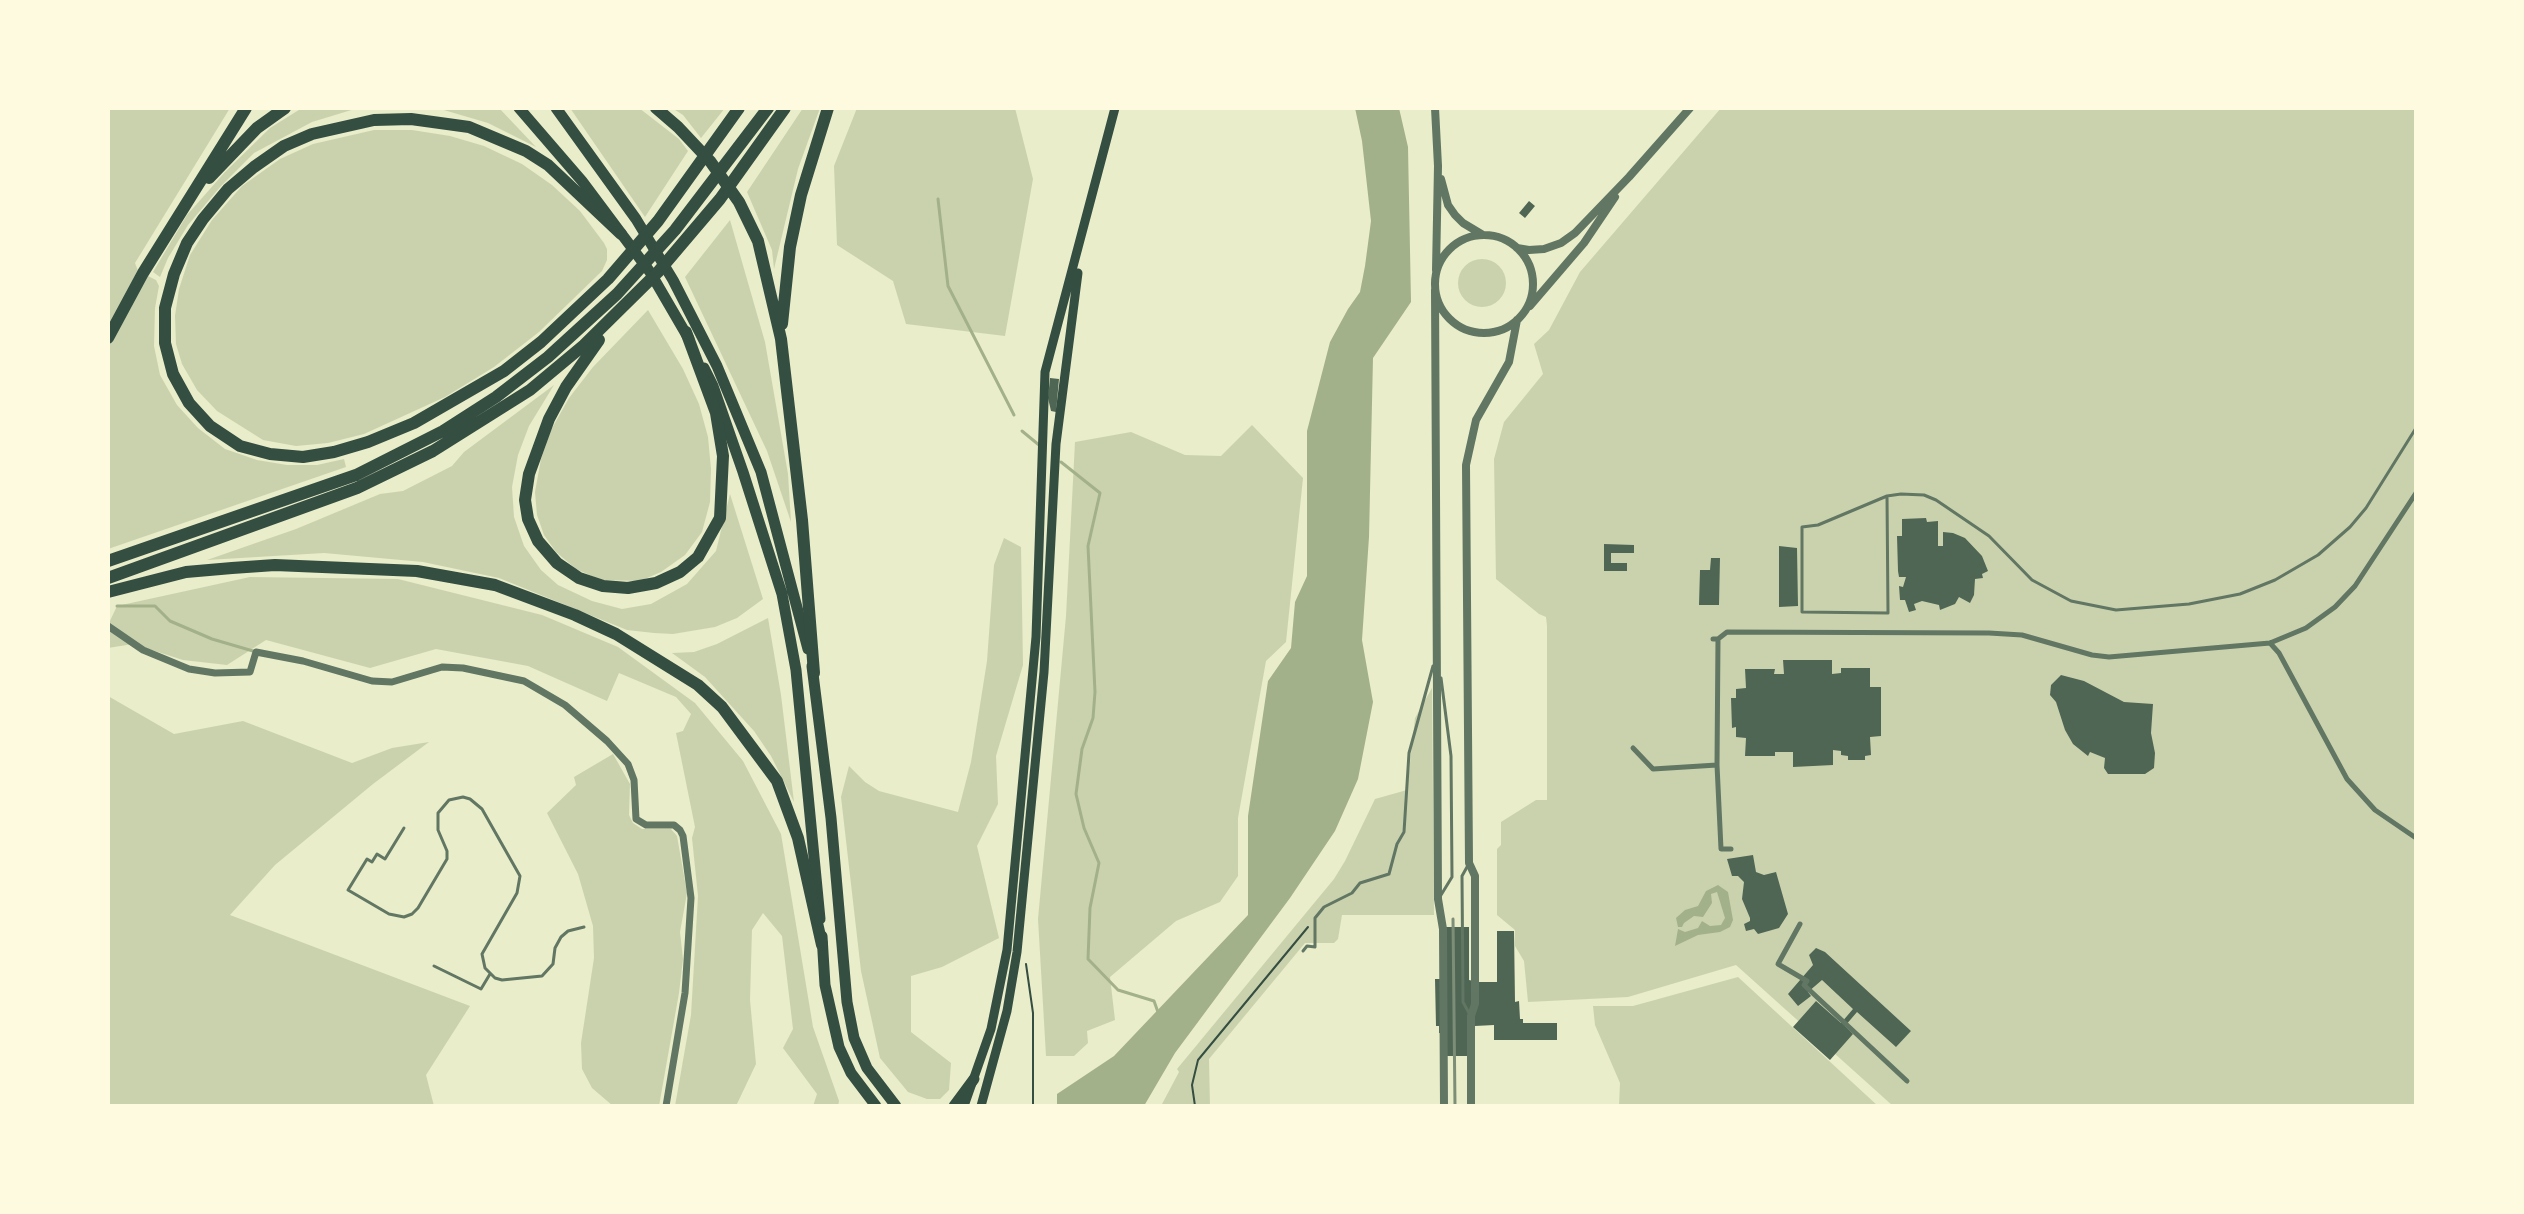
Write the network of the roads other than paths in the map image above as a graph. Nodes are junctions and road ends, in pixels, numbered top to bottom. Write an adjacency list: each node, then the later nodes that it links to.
1 (246, 108): 15 (highway)
2 (285, 108): 15 (highway)
3 (519, 108): 16 (highway)
4 (556, 108): 42 (highway)
5 (656, 108): 27 (highway)
6 (768, 108): 35 (highway)
7 (785, 108): 22 (highway)
8 (828, 108): 27 (highway)
9 (1115, 108): 18 (main road)
10 (1435, 108): 13 (street)
11 (1690, 108): 14 (street)
12 (737, 112): 16 (highway)
13 (1438, 166): 17 (street); 20 (street)
14 (1629, 177): 19 (street); 23 (street)
15 (174, 221): 26 (highway)
16 (621, 234): 25 (highway)
17 (1484, 235): 19 (street); 20 (street)
18 (1081, 243): 28 (main road); 29 (main road)
19 (1517, 247): 23 (street)
20 (1435, 279): 21 (street)
21 (1435, 290): 24 (street); 41 (street)
22 (625, 306): 25 (highway); 35 (highway)
23 (1524, 312): 24 (street)
24 (1517, 320): 64 (street)
25 (686, 332): 51 (highway)
26 (108, 338)
27 (781, 339): 42 (highway)
28 (1049, 354): 29 (main road); 31 (main road)
29 (1067, 365): 32 (main road)
30 (2416, 428): 34 (lane)
31 (1043, 434): 32 (street); 55 (main road)
32 (1058, 435): 62 (main road)
33 (2416, 493): 40 (street)
34 (1887, 496): 34 (lane)
35 (314, 498): 36 (highway); 37 (highway)
36 (108, 561)
37 (108, 578)
38 (108, 592): 51 (highway)
39 (108, 626): 58 (street)
40 (2270, 643): 44 (street); 46 (street)
41 (1437, 651): 48 (street); 48 (lane); 52 (lane)
42 (814, 673): 57 (highway)
43 (1633, 748): 44 (street)
44 (1717, 765): 47 (street)
45 (404, 828): 54 (lane)
46 (2416, 838)
47 (1731, 849)
48 (1438, 899): 63 (street)
49 (1800, 924): 56 (street)
50 (584, 927): 54 (lane)
51 (822, 945): 59 (highway)
52 (1303, 951)
53 (434, 966): 54 (lane)
54 (490, 974)
55 (974, 1079): 60 (highway); 61 (main road)
56 (1907, 1081)
57 (895, 1103)
58 (666, 1106)
59 (876, 1106)
60 (954, 1106)
61 (964, 1106)
62 (981, 1106)
63 (1444, 1106)
64 (1471, 1106)

